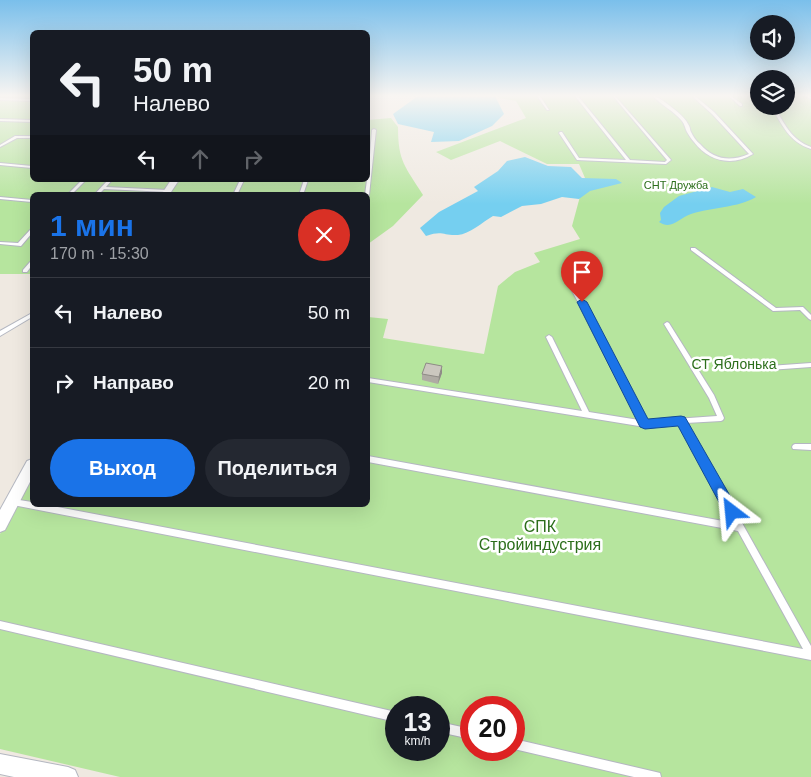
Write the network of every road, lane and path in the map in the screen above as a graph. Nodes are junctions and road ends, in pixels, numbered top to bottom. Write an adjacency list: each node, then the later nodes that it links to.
1 (374, 132): 14 (lane)
2 (606, 132): 11 (lane)
3 (645, 132): 11 (lane)
4 (689, 132): 5 (lane)
5 (731, 132)
6 (789, 132): 10 (lane)
7 (560, 133): 11 (lane)
8 (30, 137): 9 (lane)
9 (0, 146)
10 (811, 148)
11 (629, 161)
12 (0, 164): 13 (lane)
13 (30, 167)
14 (370, 167)
15 (82, 182): 18 (lane)
16 (108, 182): 17 (lane)
17 (103, 188): 19 (lane); 20 (lane)
18 (72, 192)
19 (99, 192)
20 (153, 192)
21 (0, 198): 22 (lane)
22 (30, 200)
23 (30, 233): 24 (lane)
24 (0, 243)
25 (693, 249): 30 (lane)
26 (30, 265): 27 (lane)
27 (25, 270)
28 (574, 289): 39 (lane)
29 (30, 316): 32 (lane)
30 (811, 318)
31 (667, 324): 38 (lane)
32 (0, 334)
33 (549, 337): 37 (lane)
34 (811, 365): 35 (lane)
35 (769, 368)
36 (370, 380): 37 (lane)
37 (587, 415): 39 (lane)
38 (681, 421): 39 (lane); 48 (lane)
39 (645, 424)
40 (795, 447): 41 (lane)
41 (811, 447)
42 (370, 459): 48 (lane)
43 (30, 469): 44 (street)
44 (13, 502): 45 (lane); 47 (street)
45 (30, 505)
46 (39, 507): 50 (lane)
47 (0, 525)
48 (740, 528): 50 (lane)
49 (0, 625): 51 (lane)
50 (811, 655)
51 (385, 714)
52 (525, 747): 55 (lane)
53 (0, 764): 54 (street)
54 (68, 777)
55 (656, 777)

